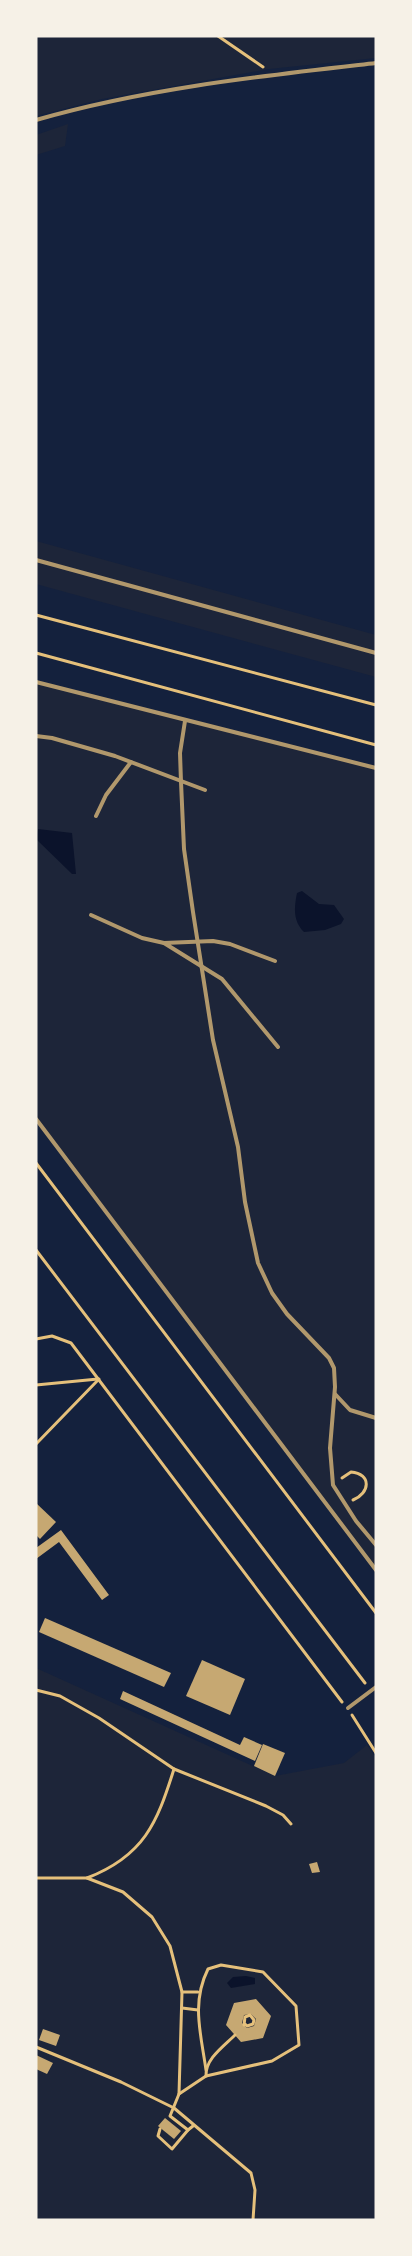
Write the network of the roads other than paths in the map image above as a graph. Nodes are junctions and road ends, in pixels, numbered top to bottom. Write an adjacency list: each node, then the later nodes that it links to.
1 (376, 64): 2 (lane)
2 (36, 120)
3 (36, 560): 4 (lane)
4 (376, 653)
5 (36, 682): 6 (lane)
6 (185, 721): 9 (lane); 10 (lane)
7 (36, 736): 8 (lane)
8 (131, 762): 10 (lane); 12 (lane)
9 (376, 768)
10 (181, 782): 11 (lane); 14 (lane)
11 (205, 790)
12 (96, 816)
13 (90, 915): 15 (lane)
14 (199, 942): 15 (lane); 16 (lane); 17 (lane)
15 (164, 943): 17 (lane)
16 (275, 961)
17 (201, 966): 18 (lane); 20 (lane)
18 (278, 1047)
19 (36, 1119): 23 (lane)
20 (335, 1394): 21 (lane); 22 (lane)
21 (376, 1418)
22 (376, 1544)
23 (376, 1570)
24 (376, 1687): 25 (lane)
25 (348, 1708)

